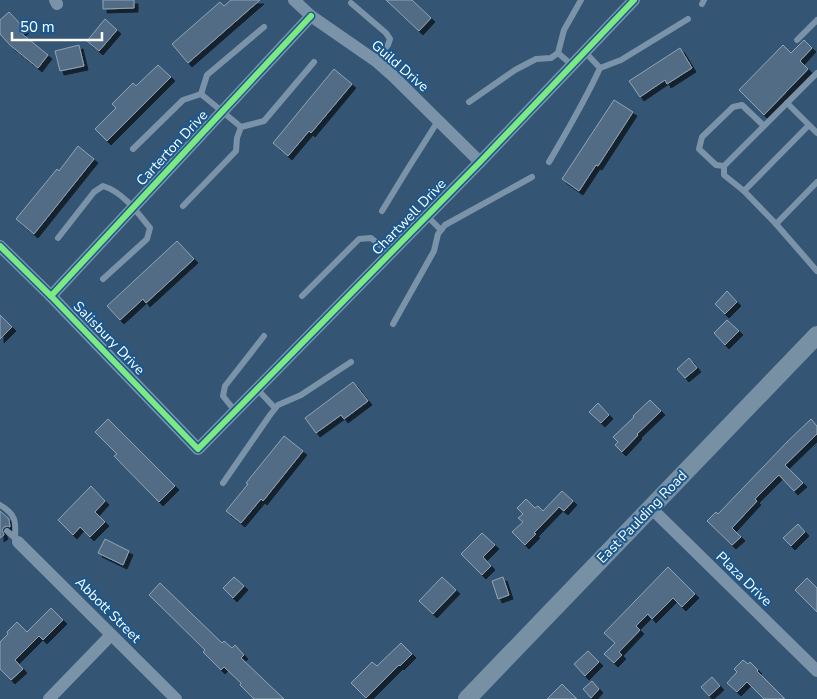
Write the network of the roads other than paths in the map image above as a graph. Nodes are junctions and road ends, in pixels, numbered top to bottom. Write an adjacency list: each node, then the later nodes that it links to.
1 (294, 0): 5 (street, Guild Drive)
2 (581, 0): 11 (lane)
3 (634, 0): 10 (street, Chartwell Drive)
4 (351, 3): 12 (lane)
5 (311, 16): 12 (street, Guild Drive); 20 (street, Carterton Drive)
6 (688, 19): 15 (lane)
7 (817, 20): 9 (lane)
8 (264, 27): 17 (lane)
9 (797, 40)
10 (585, 52): 14 (street, Chartwell Drive); 15 (lane)
11 (558, 53): 14 (lane); 18 (lane)
12 (376, 61): 21 (street, Guild Drive)
13 (314, 62): 23 (lane)
14 (572, 65): 27 (street, Chartwell Drive)
15 (600, 68): 28 (lane)
16 (817, 73): 19 (lane)
17 (201, 94): 20 (lane); 26 (lane)
18 (469, 102)
19 (787, 103): 22 (lane); 24 (lane)
20 (222, 112): 23 (lane); 34 (street, Carterton Drive)
21 (438, 121): 27 (street, Guild Drive); 35 (lane)
22 (809, 125): 25 (lane); 32 (lane)
23 (241, 126): 33 (lane)
24 (764, 126): 29 (lane); 29 (lane)
25 (817, 134)
26 (133, 149)
27 (480, 162): 36 (street, Chartwell Drive)
28 (549, 162)
29 (724, 166): 32 (lane)
30 (532, 177): 38 (lane)
31 (817, 182): 37 (lane)
32 (744, 191): 37 (lane)
33 (183, 206)
34 (133, 208): 39 (lane); 43 (lane); 44 (street, Carterton Drive)
35 (382, 211)
36 (427, 216): 38 (lane); 41 (street, Chartwell Drive)
37 (776, 224): 42 (lane)
38 (441, 230): 46 (lane)
39 (58, 238)
40 (0, 246): 44 (street, Salisbury Drive)
41 (390, 253): 45 (lane); 50 (street, Chartwell Drive)
42 (817, 271)
43 (103, 279)
44 (51, 296): 53 (street, Salisbury Drive)
45 (302, 296)
46 (393, 324)
47 (817, 335): 56 (main road, East Paulding Road)
48 (264, 336): 52 (lane)
49 (351, 362): 51 (lane)
50 (257, 389): 51 (lane); 52 (street, Chartwell Drive)
51 (275, 408): 54 (lane)
52 (235, 411): 53 (street, Chartwell Drive)
53 (198, 449)
54 (222, 484)
55 (0, 505): 58 (lane)
56 (651, 508): 60 (street, Plaza Drive); 63 (main road, East Paulding Road)
57 (7, 531): 58 (lane)
58 (16, 540): 59 (street, Abbott Street)
59 (111, 635): 61 (street); 62 (street, Abbott Street)
60 (817, 671)
61 (50, 699)
62 (176, 699)
63 (467, 699)

